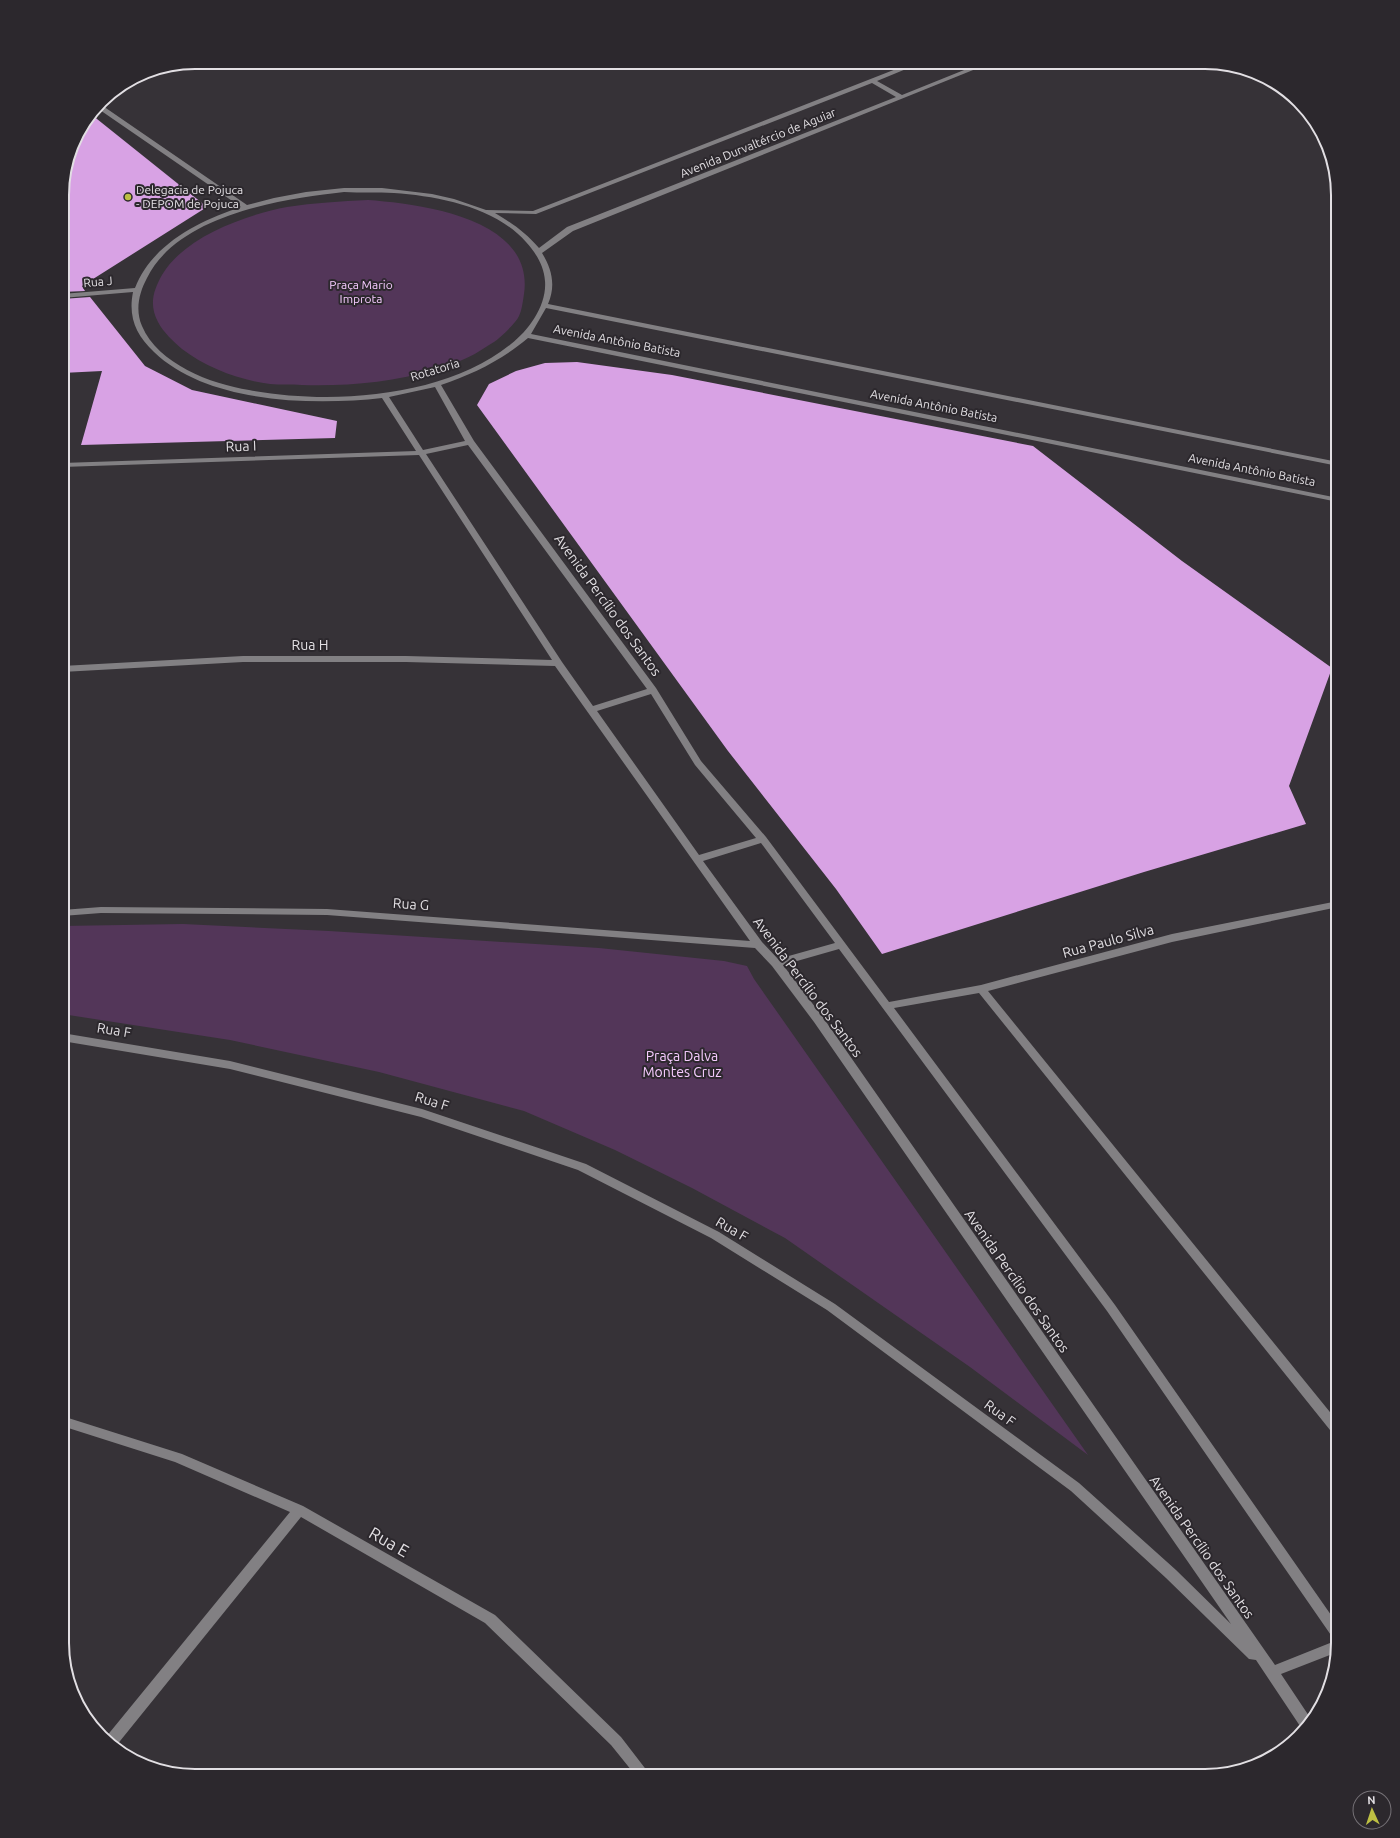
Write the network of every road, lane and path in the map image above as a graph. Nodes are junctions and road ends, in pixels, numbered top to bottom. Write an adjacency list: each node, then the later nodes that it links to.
1 (903, 69): 3 (street, Avenida Durvaltércio de Aguiar)
2 (973, 69): 4 (street, Avenida Durvaltércio de Aguiar)
3 (873, 81): 4 (street); 7 (street, Avenida Durvaltércio de Aguiar)
4 (901, 98): 8 (street, Avenida Durvaltércio de Aguiar)
5 (103, 109): 6 (street)
6 (245, 208): 7 (street, Rotatoria); 9 (street, Rotatoria)
7 (483, 211): 8 (street, Rotatoria)
8 (538, 252): 11 (street, Rotatoria)
9 (136, 290): 10 (street, Rua J); 14 (street, Rotatoria)
10 (69, 295)
11 (546, 306): 12 (street, Rotatoria); 17 (street, Avenida Antônio Batista)
12 (526, 335): 13 (street, Rotatoria); 19 (street, Avenida Antônio Batista)
13 (437, 384): 14 (street, Rotatoria); 15 (street, Avenida Percílio dos Santos)
14 (384, 396): 16 (street, Avenida Percílio dos Santos)
15 (470, 442): 16 (street, Rua I); 22 (street, Avenida Percílio dos Santos)
16 (420, 453): 18 (street, Rua I); 20 (street, Avenida Percílio dos Santos)
17 (1331, 463)
18 (69, 465)
19 (1331, 499)
20 (558, 663): 21 (street, Rua H); 23 (street, Avenida Percílio dos Santos)
21 (69, 669)
22 (653, 690): 23 (street); 24 (street, Avenida Percílio dos Santos)
23 (591, 710): 25 (street, Avenida Percílio dos Santos)
24 (763, 839): 25 (street); 29 (street, Avenida Percílio dos Santos)
25 (697, 859): 28 (street, Avenida Percílio dos Santos)
26 (1331, 905): 31 (street, Rua Paulo Silva)
27 (69, 912): 28 (street, Rua G)
28 (758, 945): 30 (street, Avenida Percílio dos Santos)
29 (841, 945): 30 (street); 32 (street, Avenida Percílio dos Santos)
30 (776, 963): 39 (street, Avenida Percílio dos Santos)
31 (981, 989): 32 (street, Rua Paulo Silva); 34 (street)
32 (886, 1006): 37 (street, Avenida Percílio dos Santos)
33 (69, 1037): 39 (street, Rua F)
34 (1331, 1422)
35 (69, 1423): 36 (street, Rua E)
36 (299, 1510): 41 (street); 42 (street, Rua E)
37 (1331, 1626)
38 (1331, 1649): 39 (street)
39 (1272, 1672): 40 (street, Avenida Percílio dos Santos)
40 (1304, 1721)
41 (113, 1739)
42 (638, 1769)

